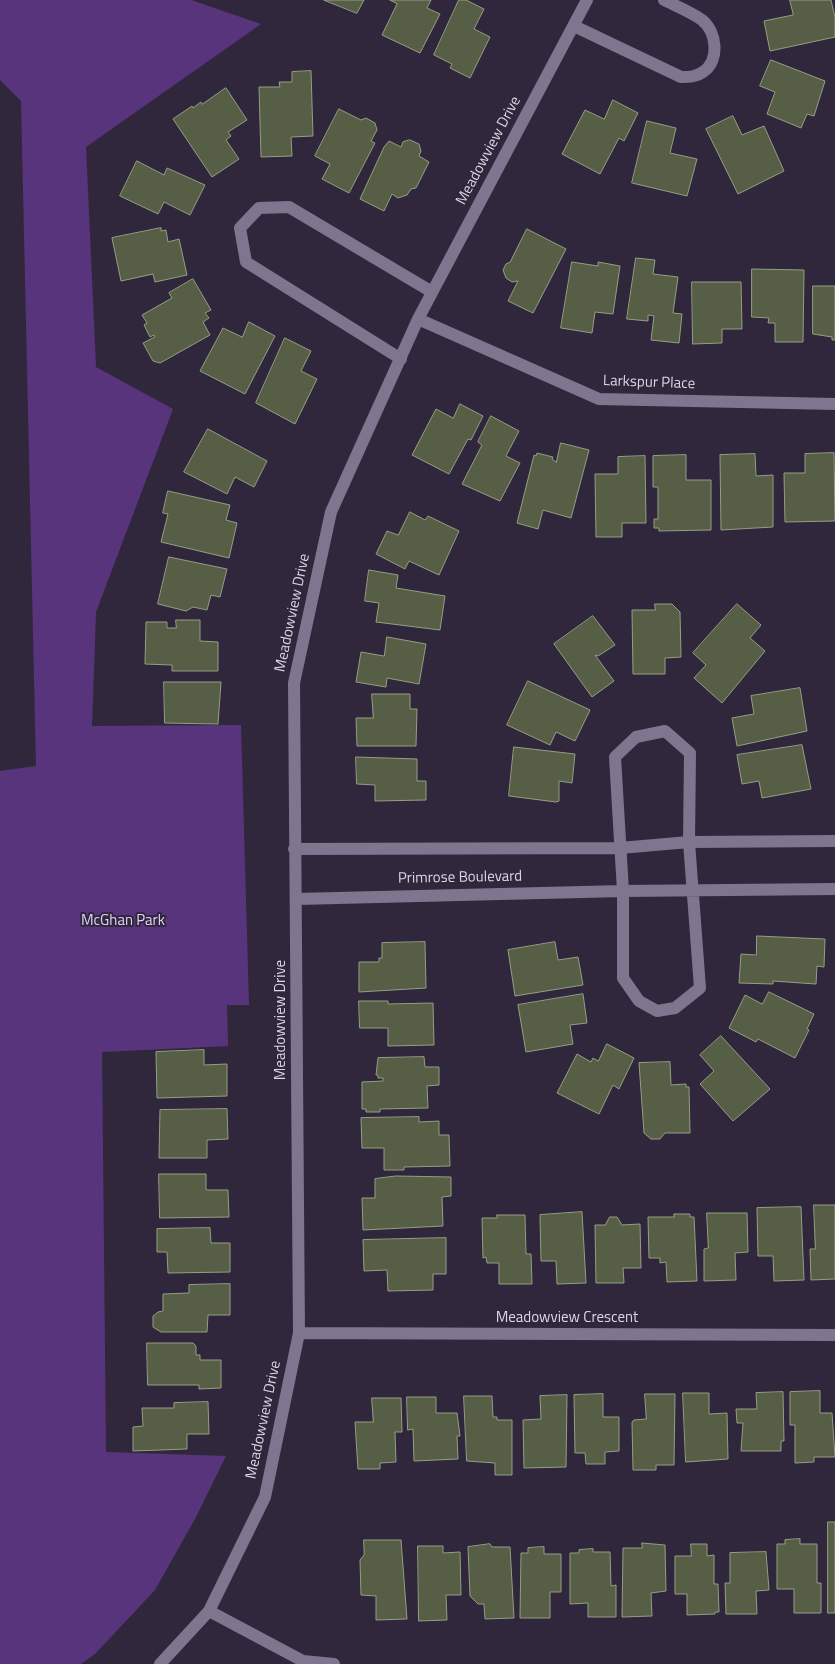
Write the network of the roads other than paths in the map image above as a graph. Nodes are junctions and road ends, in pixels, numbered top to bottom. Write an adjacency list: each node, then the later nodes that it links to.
1 (587, 0): 3 (street, Meadowview Drive)
2 (664, 0): 3 (street)
3 (574, 26): 4 (street, Meadowview Drive)
4 (432, 292): 5 (street, Meadowview Drive); 6 (street)
5 (418, 319): 6 (street, Meadowview Drive); 7 (street, Larkspur Place)
6 (401, 359): 11 (street, Meadowview Drive)
7 (835, 404)
8 (835, 841): 9 (street, Primrose Boulevard)
9 (689, 842): 10 (street, Primrose Boulevard); 10 (street); 14 (street)
10 (620, 848): 11 (street, Primrose Boulevard); 13 (street)
11 (294, 849): 15 (street, Meadowview Drive)
12 (835, 889): 14 (street, Primrose Boulevard)
13 (623, 891): 14 (street, Primrose Boulevard); 14 (street); 15 (street, Primrose Boulevard)
14 (693, 892)
15 (297, 899): 16 (street, Meadowview Drive)
16 (299, 1334): 17 (street, Meadowview Crescent); 18 (street, Meadowview Drive)
17 (835, 1334)
18 (208, 1611): 19 (street, Meadowview Drive); 20 (street)
19 (160, 1664)
20 (334, 1664)

